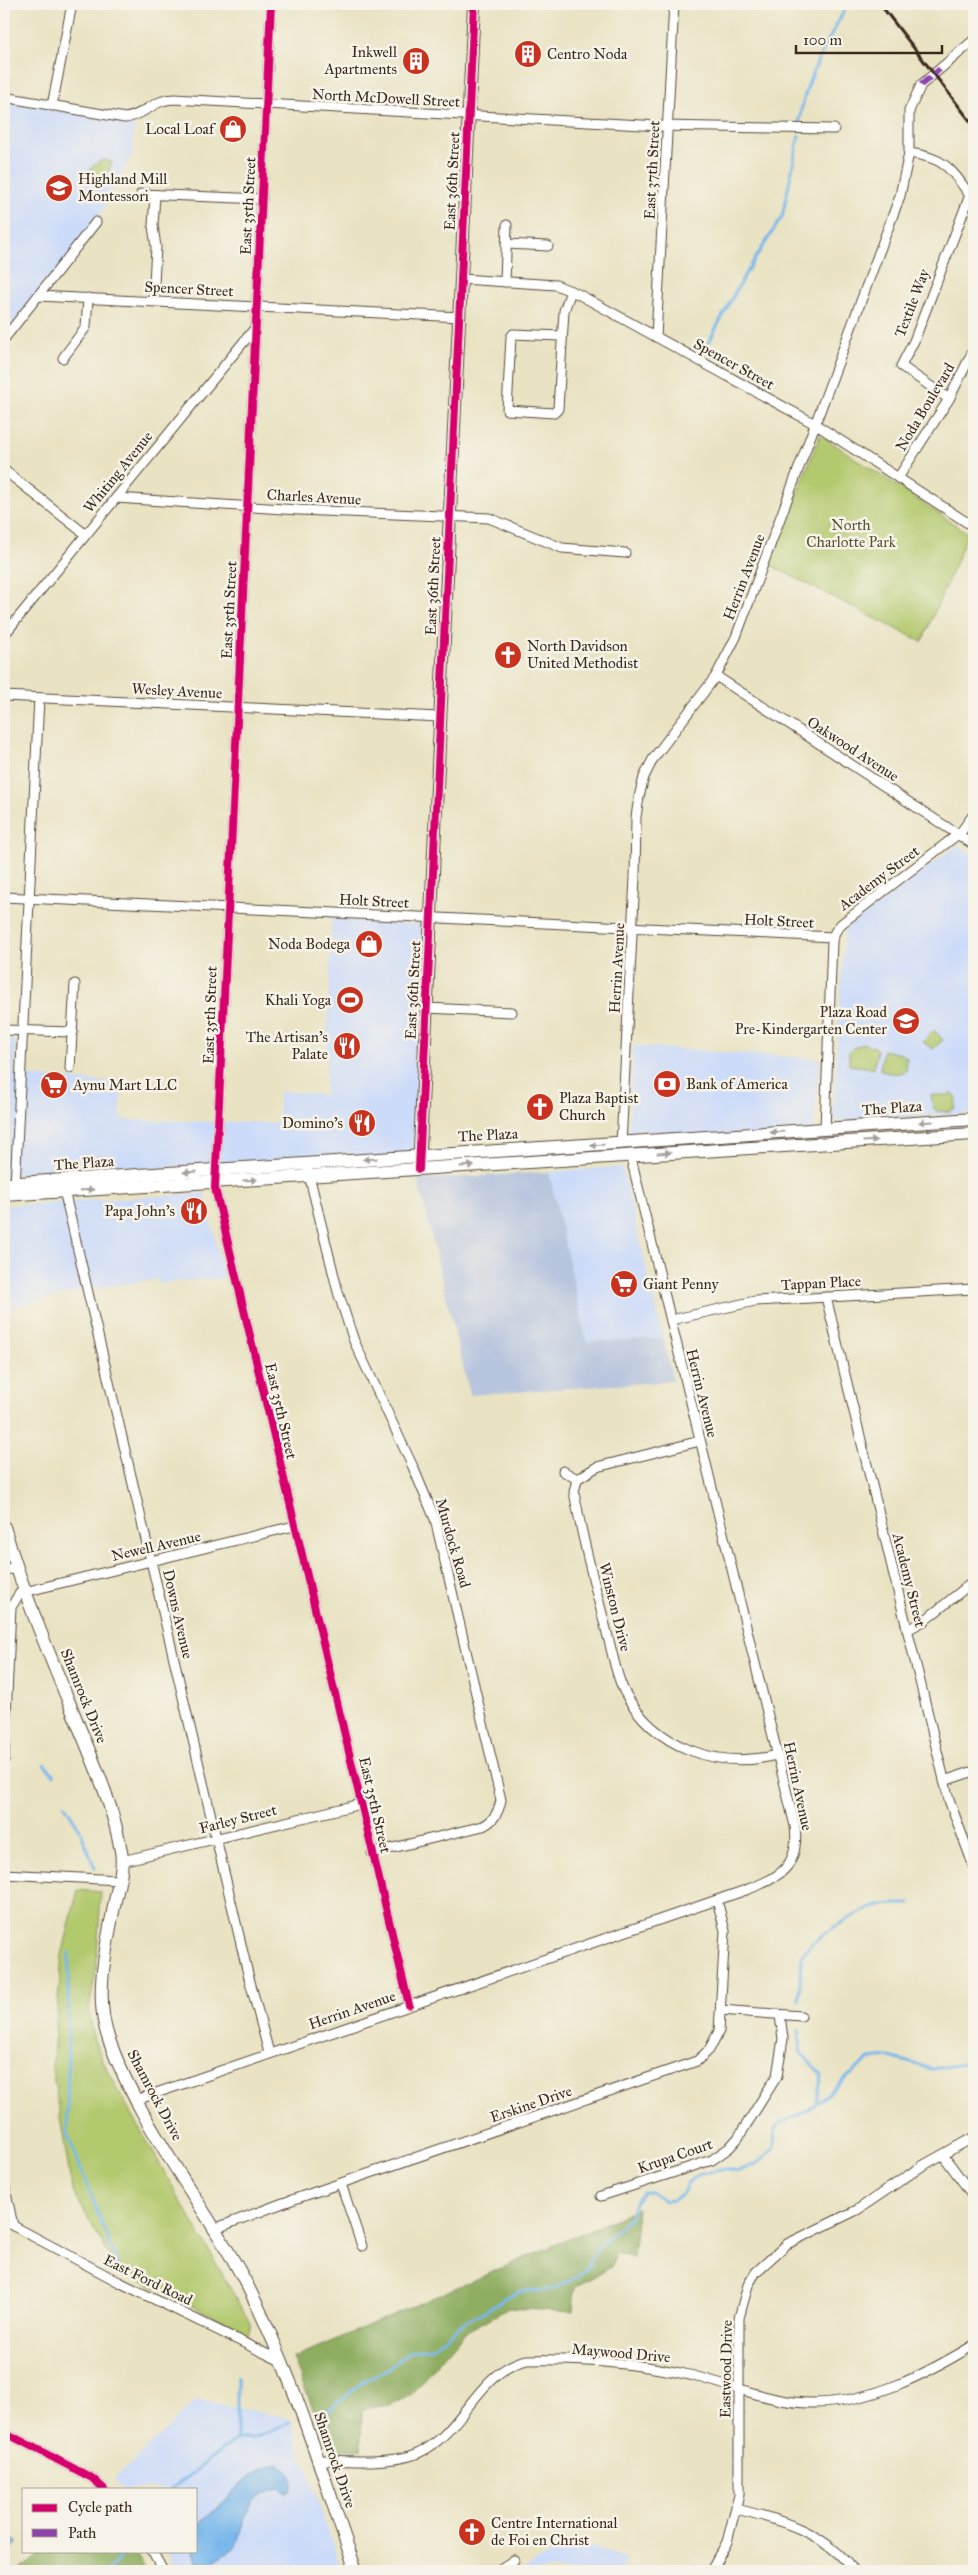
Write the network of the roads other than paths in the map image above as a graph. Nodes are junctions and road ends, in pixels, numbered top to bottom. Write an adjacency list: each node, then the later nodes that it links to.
1 (72, 4): 9 (street)
2 (271, 4): 8 (street, East 35th Street)
3 (474, 4): 10 (street, East 36th Street)
4 (674, 4): 11 (street, East 37th Street)
5 (974, 40): 6 (street, Herrin Avenue)
6 (970, 50): 13 (street, Herrin Avenue)
7 (4, 97): 9 (street, North McDowell Street)
8 (267, 105): 9 (street, North McDowell Street); 10 (street, North McDowell Street); 17 (street, East 35th Street)
9 (52, 106)
10 (469, 116): 11 (street, North McDowell Street); 22 (street, East 36th Street)
11 (668, 126): 12 (street, North McDowell Street); 32 (street, East 37th Street)
12 (834, 129)
13 (909, 153): 16 (street); 37 (street, Herrin Avenue)
14 (141, 194): 15 (street)
15 (155, 195): 17 (street); 27 (street)
16 (972, 198): 36 (street, Textile Way)
17 (262, 199): 28 (street, East 35th Street)
18 (507, 225): 20 (street)
19 (93, 226): 25 (street)
20 (506, 244): 21 (street); 23 (street)
21 (548, 246)
22 (461, 279): 23 (street, Spencer Street); 29 (street, East 36th Street)
23 (505, 282): 24 (street, Spencer Street)
24 (571, 291): 31 (street); 32 (street, Spencer Street)
25 (38, 296): 26 (street, Spencer Street); 33 (street)
26 (88, 298): 27 (street, Spencer Street); 35 (street)
27 (153, 301): 28 (street, Spencer Street)
28 (257, 306): 29 (street, Spencer Street); 30 (street, East 35th Street)
29 (460, 317): 42 (street, East 36th Street)
30 (255, 328): 40 (street, Whiting Avenue); 41 (street, East 35th Street)
31 (561, 336): 31 (street)
32 (656, 337): 37 (street, Spencer Street)
33 (4, 339)
34 (974, 349): 36 (street, Noda Boulevard)
35 (63, 358)
36 (950, 399): 39 (street, Noda Boulevard)
37 (815, 424): 39 (street, Spencer Street); 47 (street, Herrin Avenue)
38 (4, 470): 44 (street)
39 (898, 478): 43 (street, Spencer Street)
40 (116, 498): 41 (street, Charles Avenue); 44 (street, Whiting Avenue)
41 (248, 507): 42 (street, Charles Avenue); 50 (street, East 35th Street)
42 (450, 517): 45 (street, Charles Avenue); 51 (street, East 36th Street)
43 (974, 527)
44 (85, 534): 46 (street, Whiting Avenue)
45 (626, 553)
46 (4, 635)
47 (716, 676): 53 (street, Oakwood Avenue); 59 (street, Herrin Avenue)
48 (4, 696): 49 (street, Wesley Avenue)
49 (39, 698): 50 (street, Wesley Avenue); 56 (street)
50 (238, 707): 51 (street, Wesley Avenue); 57 (street, East 35th Street)
51 (439, 717): 58 (street, East 36th Street)
52 (974, 814): 53 (street, Academy Street)
53 (958, 835): 54 (street, Oakwood Avenue); 60 (street, Academy Street)
54 (974, 846)
55 (4, 897): 56 (street, Holt Street)
56 (29, 898): 57 (street, Holt Street); 65 (street)
57 (228, 908): 58 (street, Holt Street); 76 (street, East 35th Street)
58 (431, 917): 59 (street, Holt Street); 62 (street, East 36th Street)
59 (633, 927): 60 (street, Holt Street); 71 (street, Herrin Avenue)
60 (833, 937): 69 (street)
61 (75, 984): 66 (street)
62 (426, 1008): 63 (street); 73 (street, East 36th Street)
63 (512, 1012)
64 (4, 1030): 65 (street)
65 (23, 1030): 66 (street); 78 (street)
66 (73, 1032): 67 (street)
67 (70, 1068)
68 (974, 1119): 69 (street, The Plaza, one-way to 69)
69 (825, 1129): 71 (street, The Plaza, one-way to 71)
70 (974, 1134): 72 (street, The Plaza, one-way to 70)
71 (621, 1144): 73 (street, The Plaza, one-way to 73)
72 (630, 1154): 74 (street, The Plaza, one-way to 72); 81 (street, Herrin Avenue)
73 (419, 1155): 74 (street, East 36th Street); 75 (street, The Plaza, one-way to 75)
74 (418, 1169): 75 (street, The Plaza)
75 (308, 1170): 76 (street, The Plaza); 99 (street, Murdock Road)
76 (216, 1176): 77 (street, The Plaza); 85 (street, East 35th Street)
77 (63, 1186): 78 (street, The Plaza); 87 (street, Downs Avenue)
78 (9, 1190)
79 (974, 1289): 80 (street, Tappan Place)
80 (826, 1297): 81 (street, Tappan Place); 91 (street, Academy Street)
81 (671, 1320): 82 (street, Herrin Avenue)
82 (700, 1441): 84 (street); 93 (street, Herrin Avenue)
83 (563, 1471): 84 (street)
84 (577, 1479): 93 (street, Winston Drive)
85 (294, 1526): 87 (street, Newell Avenue); 97 (street, East 35th Street)
86 (4, 1527): 88 (street, Shamrock Drive)
87 (151, 1561): 90 (street, Newell Avenue); 98 (street, Downs Avenue)
88 (10, 1569): 90 (street, Shamrock Drive)
89 (974, 1581): 91 (street)
90 (23, 1591): 92 (street); 100 (street, Shamrock Drive)
91 (907, 1630): 96 (street, Academy Street)
92 (5, 1718): 94 (street)
93 (777, 1754): 104 (street, Herrin Avenue)
94 (4, 1760)
95 (974, 1772): 96 (street)
96 (944, 1781): 101 (street, Academy Street)
97 (361, 1804): 98 (street, Farley Street); 99 (street, East 35th Street)
98 (217, 1838): 100 (street, Farley Street); 109 (street, Downs Avenue)
99 (372, 1853): 105 (street, East 35th Street)
100 (122, 1861): 103 (street, Shamrock Drive)
101 (974, 1867)
102 (4, 1874): 103 (street)
103 (119, 1880): 110 (street, Shamrock Drive)
104 (717, 1900): 105 (street, Herrin Avenue); 106 (street, Erskine Drive)
105 (409, 2005): 109 (street, Herrin Avenue)
106 (721, 2010): 107 (street); 114 (street, Erskine Drive)
107 (780, 2014): 108 (street); 115 (street, Krupa Court)
108 (801, 2016)
109 (269, 2053): 110 (street, Herrin Avenue)
110 (136, 2100): 119 (street, Shamrock Drive)
111 (974, 2137): 112 (street, Eastwood Drive)
112 (943, 2155): 116 (street); 123 (street, Eastwood Drive)
113 (4, 2183): 118 (street)
114 (341, 2184): 119 (street, Erskine Drive); 120 (street)
115 (601, 2196)
116 (974, 2197)
117 (4, 2221): 118 (street, East Ford Road)
118 (13, 2226): 122 (street, East Ford Road)
119 (214, 2229): 122 (street, Shamrock Drive)
120 (362, 2246)
121 (974, 2345): 123 (street, Maywood Drive)
122 (281, 2361): 125 (street, Shamrock Drive)
123 (738, 2389): 125 (street, Maywood Drive); 127 (street, Eastwood Drive)
124 (4, 2432): 126 (street)
125 (317, 2460): 131 (street, Shamrock Drive)
126 (103, 2488)
127 (736, 2509): 133 (street, Eastwood Drive); 134 (street)
128 (153, 2552): 130 (street)
129 (514, 2560): 132 (street)
130 (163, 2571)
131 (356, 2571)
132 (497, 2571)
133 (711, 2571)
134 (854, 2571)

